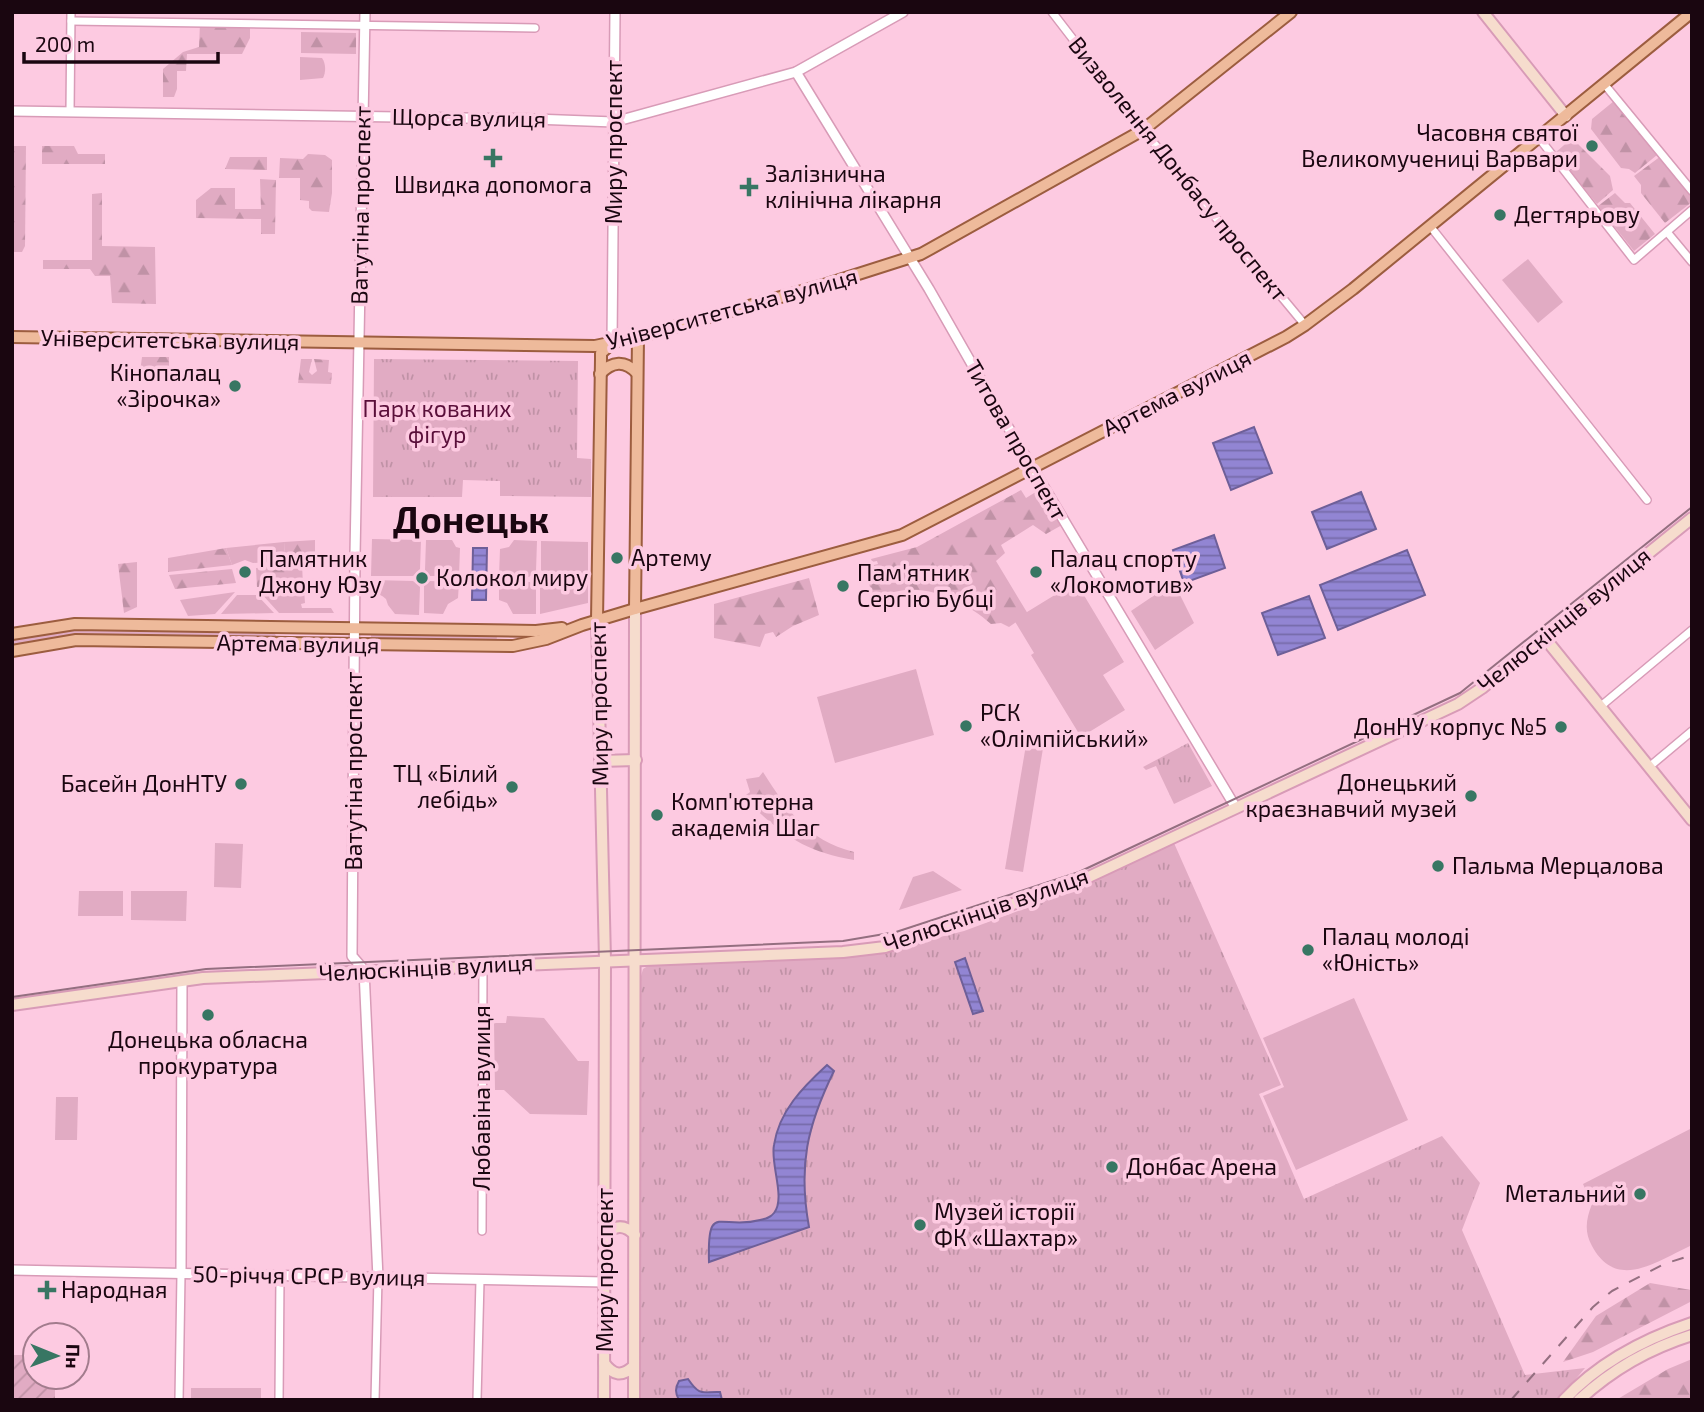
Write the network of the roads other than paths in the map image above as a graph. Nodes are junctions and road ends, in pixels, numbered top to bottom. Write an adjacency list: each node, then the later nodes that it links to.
1 (365, 12): 9 (street, Ватутіна проспект)
2 (615, 12): 17 (street, Миру проспект)
3 (903, 12): 11 (street, Щорса вулиця)
4 (1052, 12): 18 (street, Визволення Донбасу проспект)
5 (1291, 12): 18 (main road, Університетська вулиця)
6 (1483, 12): 15 (main road)
7 (1692, 12): 12 (main road, Артема вулиця)
8 (71, 17): 9 (street); 14 (street)
9 (365, 26): 10 (street); 16 (street, Ватутіна проспект)
10 (535, 28)
11 (796, 72): 17 (street, Щорса вулиця); 24 (street, Титова проспект)
12 (1605, 85): 15 (main road, Артема вулиця); 20 (street)
13 (12, 111): 14 (street, Щорса вулиця)
14 (70, 112): 16 (street, Щорса вулиця)
15 (1566, 116): 19 (main road, Артема вулиця)
16 (363, 117): 17 (street, Щорса вулиця); 30 (street, Ватутіна проспект)
17 (614, 122): 29 (street, Миру проспект)
18 (1143, 130): 24 (main road, Університетська вулиця); 26 (street, Визволення Донбасу проспект)
19 (1539, 138): 22 (main road, Артема вулиця); 23 (street)
20 (1692, 191)
21 (1692, 211): 23 (street)
22 (1430, 226): 26 (main road, Артема вулиця); 34 (street)
23 (1667, 232): 25 (street)
24 (910, 259): 28 (main road, Університетська вулиця); 33 (street, Титова проспект)
25 (1692, 262)
26 (1306, 325): 33 (main road, Артема вулиця)
27 (12, 337): 30 (main road, Університетська вулиця)
28 (638, 337): 29 (main road, Університетська вулиця); 31 (main road, Миру проспект)
29 (612, 343): 30 (main road, Університетська вулиця); 32 (main road, Миру проспект)
30 (359, 344): 40 (street, Ватутіна проспект)
31 (637, 373): 32 (main road); 36 (main road, Миру проспект)
32 (600, 374): 37 (main road, Миру проспект)
33 (1032, 467): 36 (main road, Артема вулиця); 54 (street, Титова проспект)
34 (1647, 500)
35 (1692, 518): 44 (main road, Челюскінців вулиця)
36 (635, 609): 37 (main road, Артема вулиця); 51 (main road, Миру проспект)
37 (597, 620): 38 (main road, Артема вулиця); 52 (main road, Миру проспект)
38 (582, 625): 41 (main road, Артема вулиця); 47 (main road, Артема вулиця)
39 (294, 628): 40 (main road, Артема вулиця); 43 (main road, Артема вулиця); 45 (main road)
40 (354, 628): 41 (main road, Артема вулиця); 46 (street, Ватутіна проспект)
41 (490, 630): 47 (main road)
42 (1692, 630): 49 (street)
43 (12, 634)
44 (1544, 637): 49 (main road); 54 (main road, Челюскінців вулиця)
45 (293, 643): 46 (main road, Артема вулиця); 48 (main road, Артема вулиця)
46 (354, 645): 47 (main road, Артема вулиця); 59 (street, Ватутіна проспект)
47 (489, 646)
48 (12, 651)
49 (1601, 706): 53 (main road)
50 (1692, 731): 53 (street)
51 (636, 760): 52 (main road); 56 (main road, Миру проспект)
52 (600, 761): 57 (main road, Миру проспект)
53 (1649, 766): 55 (main road)
54 (1236, 808): 56 (main road, Челюскінців вулиця)
55 (1692, 820)
56 (635, 959): 57 (main road, Челюскінців вулиця); 63 (main road, Миру проспект)
57 (606, 960): 58 (main road, Челюскінців вулиця); 64 (main road, Миру проспект)
58 (483, 965): 59 (main road, Челюскінців вулиця); 62 (street, Любавіна вулиця)
59 (364, 970): 60 (main road, Челюскінців вулиця); 68 (street, Ватутіна проспект)
60 (182, 982): 61 (main road, Челюскінців вулиця); 66 (street)
61 (12, 1005)
62 (482, 1231)
63 (635, 1234): 64 (main road); 74 (main road, Миру проспект)
64 (605, 1235): 70 (main road, Миру проспект)
65 (15, 1268): 66 (street, 50-річчя СРСР вулиця)
66 (181, 1274): 67 (street, 50-річчя СРСР вулиця); 75 (street)
67 (280, 1276): 68 (street, 50-річчя СРСР вулиця); 76 (street)
68 (378, 1278): 69 (street, 50-річчя СРСР вулиця); 77 (street, Ватутіна проспект)
69 (480, 1280): 70 (street, 50-річчя СРСР вулиця); 78 (street)
70 (605, 1282): 73 (main road, Миру проспект)
71 (1692, 1323): 81 (main road)
72 (1692, 1335): 82 (main road)
73 (604, 1363): 74 (main road); 79 (main road, Миру проспект)
74 (634, 1366): 80 (main road, Миру проспект)
75 (179, 1400)
76 (279, 1400)
77 (375, 1400)
78 (477, 1400)
79 (604, 1400)
80 (634, 1400)
81 (1564, 1400)
82 (1579, 1400)

